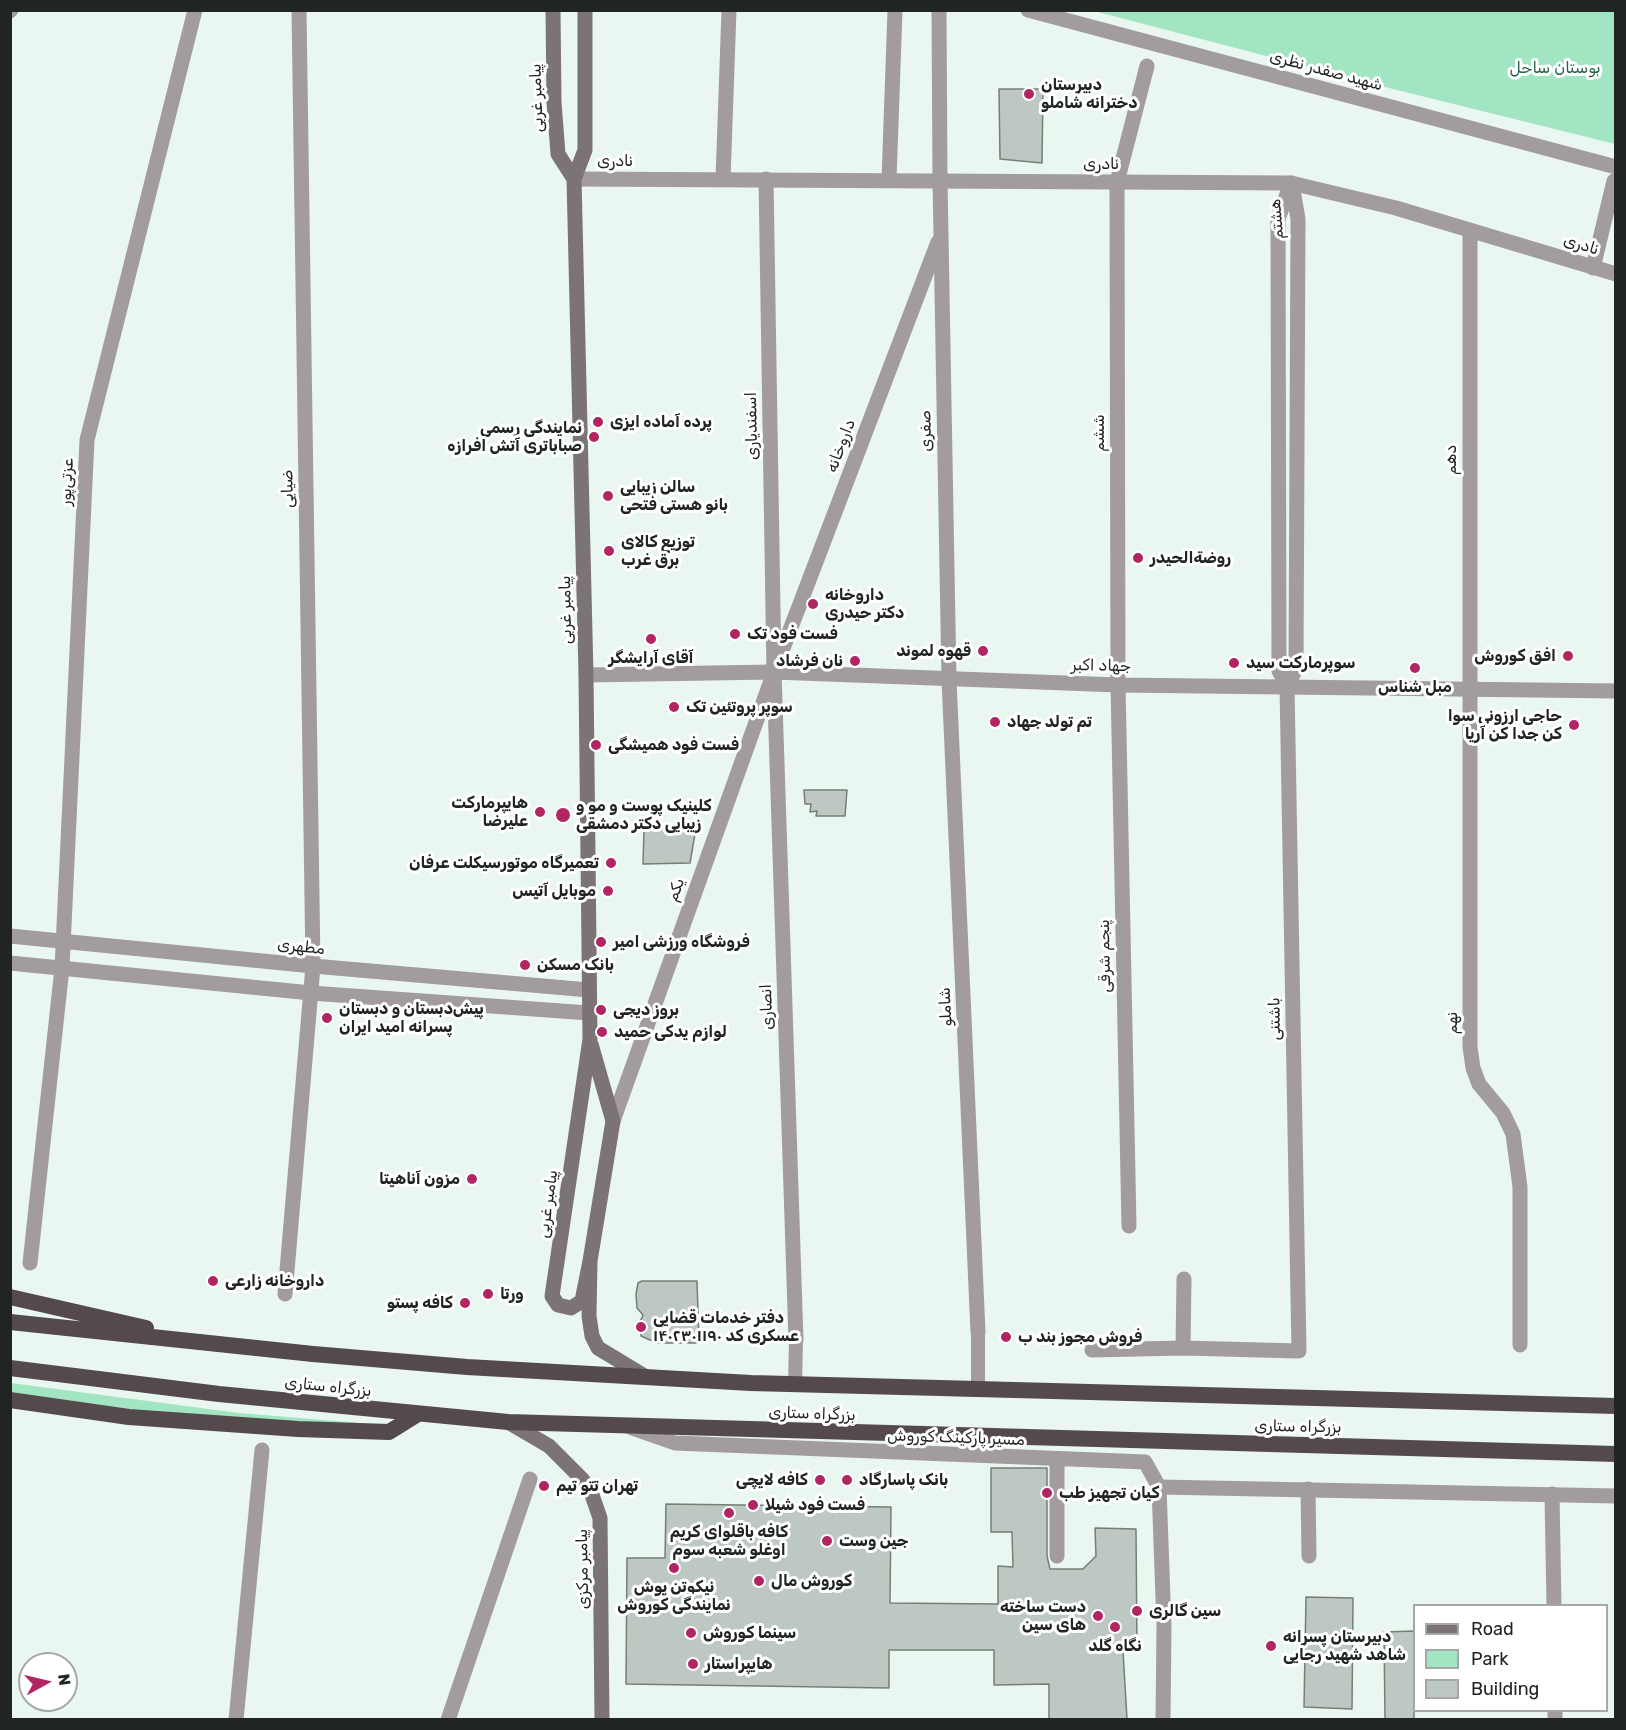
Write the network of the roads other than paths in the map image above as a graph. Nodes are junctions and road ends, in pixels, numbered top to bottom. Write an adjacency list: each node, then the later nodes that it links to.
1 (195, 10): 30 (street, عزتی‌پور)
2 (299, 10): 32 (street, ضیایی)
3 (553, 10): 11 (main road, پیامبر غربی)
4 (585, 10): 11 (main road, پیامبر غربی)
5 (729, 10): 12 (street)
6 (895, 10): 14 (street)
7 (939, 10): 15 (street, صفری)
8 (1028, 10): 10 (street, شهید صفدر نظری)
9 (1147, 66): 16 (street, ششم)
10 (1615, 174): 20 (street)
11 (574, 179): 12 (street, نادری); 23 (main road, پیامبر غربی)
12 (723, 179): 13 (street, نادری)
13 (766, 179): 14 (street, نادری); 22 (street, اسفندیاری)
14 (889, 180): 15 (street, نادری)
15 (939, 180): 16 (street, نادری); 19 (street, صفری)
16 (1116, 182): 17 (street, نادری); 25 (street, ششم)
17 (1291, 183): 18 (street, نادری); 26 (street, هشتم)
18 (1470, 231): 20 (street, نادری); 27 (street, دهم)
19 (941, 234): 22 (street, داروخانه); 24 (street, صفری)
20 (1593, 268): 21 (street, نادری)
21 (1616, 274)
22 (774, 672): 23 (street, جهاد اکبر); 24 (street, جهاد اکبر); 38 (street, یکم); 48 (street, انصاری)
23 (586, 675): 34 (main road, پیامبر غربی)
24 (949, 680): 25 (street, جهاد اکبر); 46 (street, شاملو)
25 (1118, 685): 26 (street, جهاد اکبر); 39 (street, پنجم شرقی)
26 (1287, 686): 27 (street, جهاد اکبر); 50 (street, باشتنی)
27 (1468, 689): 28 (street, جهاد اکبر); 49 (street, نهم)
28 (1616, 691)
29 (10, 936): 30 (street, مطهری)
30 (65, 940): 32 (street, مطهری); 33 (street, عزتی‌پور)
31 (10, 963): 33 (street)
32 (313, 966): 34 (street, مطهری); 35 (street)
33 (62, 968): 35 (street); 41 (street, عزتی‌پور)
34 (589, 990): 36 (main road, پیامبر غربی)
35 (311, 993): 36 (street); 43 (street)
36 (589, 1013): 37 (main road, پیامبر غربی)
37 (590, 1039): 38 (main road, پیامبر غربی); 40 (main road, پیامبر غربی)
38 (613, 1121): 40 (main road, پیامبر غربی)
39 (1129, 1226)
40 (590, 1261): 53 (main road, پیامبر غربی)
41 (30, 1263)
42 (1184, 1279): 50 (street)
43 (285, 1294)
44 (10, 1297): 47 (highway)
45 (10, 1322): 47 (highway, بزرگراه ستاری)
46 (978, 1332): 55 (street)
47 (191, 1340): 53 (highway, بزرگراه ستاری)
48 (796, 1340): 54 (street)
49 (1520, 1345)
50 (1183, 1348): 51 (street)
51 (1092, 1350)
52 (10, 1368): 58 (highway, بزرگراه ستاری)
53 (646, 1377): 54 (highway, بزرگراه ستاری)
54 (795, 1385): 55 (highway, بزرگراه ستاری)
55 (978, 1390): 57 (highway, بزرگراه ستاری)
56 (10, 1400): 58 (highway)
57 (1616, 1406)
58 (418, 1414): 59 (highway, بزرگراه ستاری)
59 (508, 1422): 60 (highway, بزرگراه ستاری); 74 (main road, پیامبر مرکزی)
60 (632, 1428): 62 (highway, بزرگراه ستاری); 63 (street, مسیر پارکینگ کوروش)
61 (262, 1450): 72 (street)
62 (1616, 1454)
63 (1058, 1460): 65 (street, مسیر پارکینگ کوروش); 69 (street)
64 (530, 1479): 73 (street)
65 (1159, 1487): 66 (street); 75 (street)
66 (1308, 1489): 67 (street); 70 (street)
67 (1552, 1494): 68 (street); 71 (street)
68 (1616, 1496)
69 (1057, 1556)
70 (1309, 1556)
71 (1554, 1604)
72 (236, 1719)
73 (448, 1719)
74 (602, 1719)
75 (1163, 1719)

